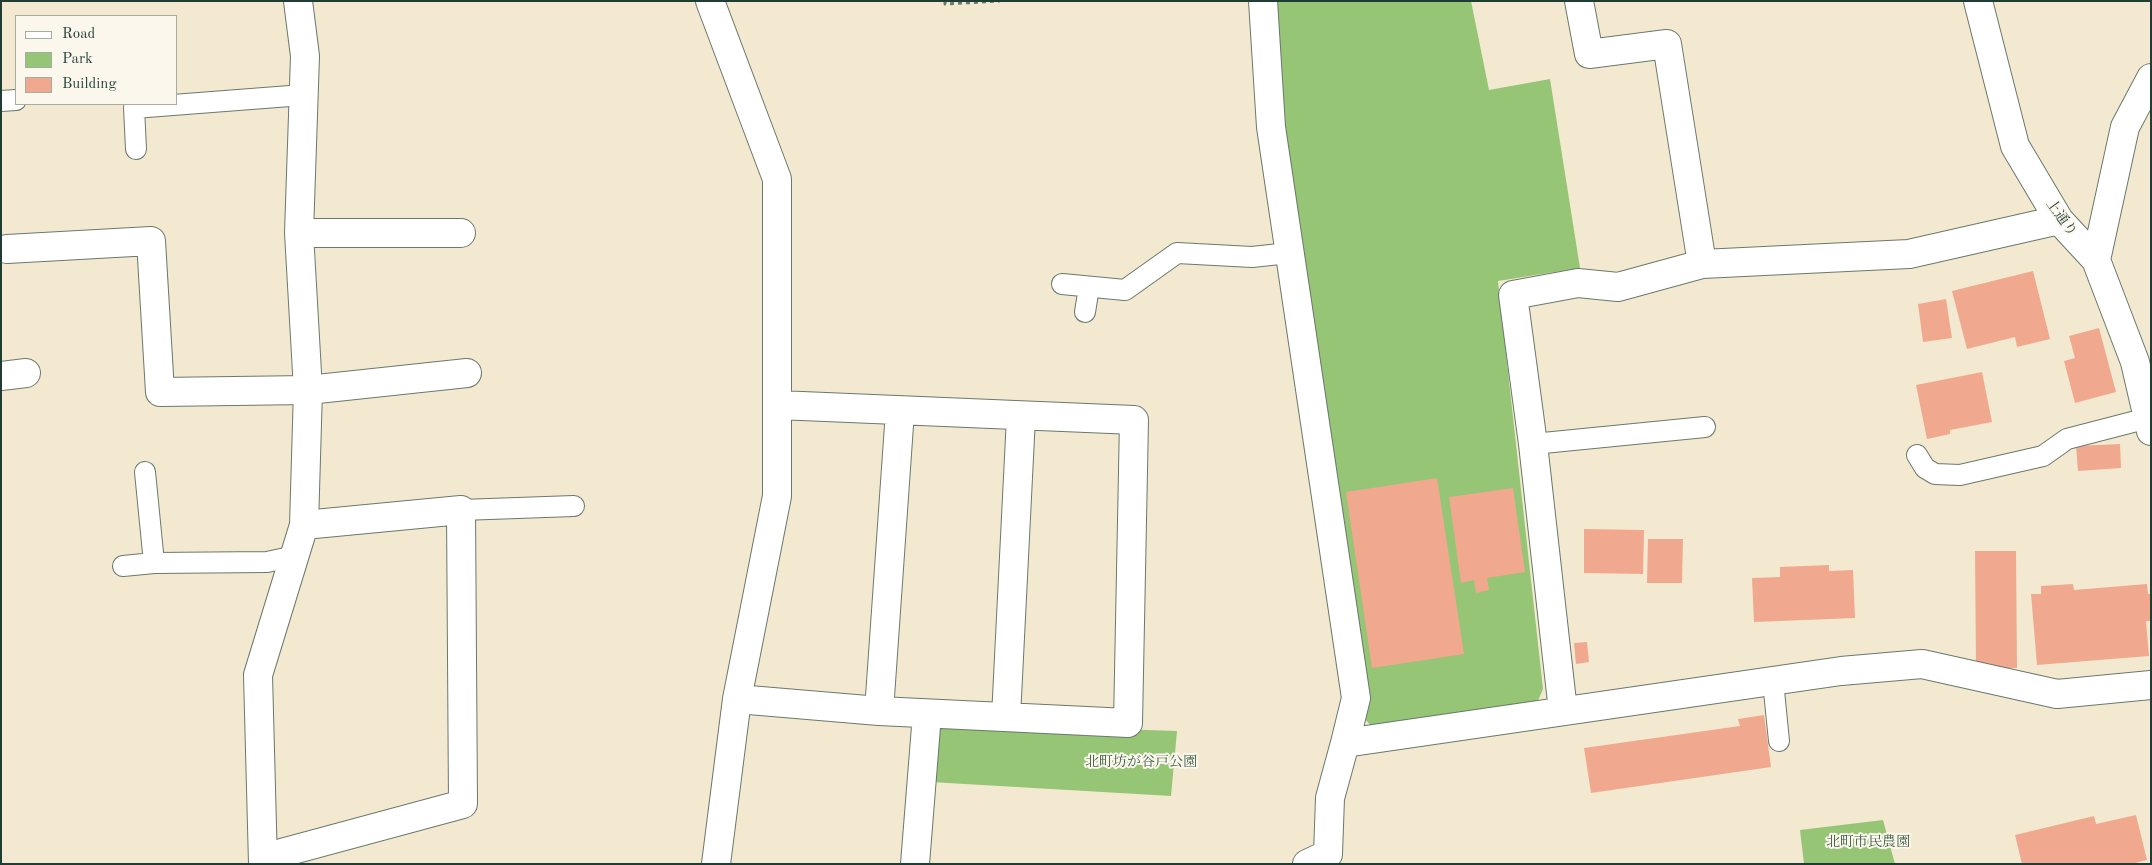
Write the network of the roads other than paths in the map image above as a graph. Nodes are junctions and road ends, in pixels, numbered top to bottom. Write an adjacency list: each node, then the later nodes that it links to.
1 (298, 1): 7 (street)
2 (710, 1): 26 (street)
3 (1263, 1): 17 (street)
4 (1579, 1): 19 (street)
5 (1978, 1): 13 (street, 上通り)
6 (2151, 78): 18 (street)
7 (302, 95): 11 (lane); 14 (street)
8 (15, 100): 9 (lane)
9 (1, 101)
10 (173, 105): 12 (lane)
11 (178, 105)
12 (136, 149)
13 (2059, 220): 18 (street, 上通り); 19 (street)
14 (298, 234): 15 (street); 25 (street)
15 (461, 234)
16 (7, 249): 25 (street)
17 (1289, 253): 21 (lane); 48 (street)
18 (2096, 260): 23 (street, 上通り)
19 (1702, 264): 31 (street)
20 (1062, 284): 21 (lane)
21 (1089, 287): 22 (lane)
22 (1085, 312)
23 (2143, 359): 29 (street, 上通り)
24 (467, 373): 25 (street)
25 (308, 390): 36 (street)
26 (778, 405): 27 (street); 42 (street)
27 (900, 411): 28 (street); 43 (street)
28 (1021, 417): 46 (street); 46 (street)
29 (2150, 424): 32 (lane)
30 (1705, 427): 31 (lane)
31 (1533, 444): 44 (street)
32 (1917, 454)
33 (145, 472): 38 (lane)
34 (574, 506): 35 (lane)
35 (461, 510): 36 (street); 50 (street)
36 (304, 526): 37 (street)
37 (295, 556): 38 (lane); 50 (street)
38 (154, 563): 39 (lane)
39 (123, 566)
40 (1773, 681): 41 (street); 44 (street); 47 (lane)
41 (2151, 686)
42 (737, 699): 43 (street); 51 (street)
43 (878, 711): 45 (street)
44 (1563, 711): 48 (street)
45 (927, 714): 46 (street); 52 (street)
46 (1006, 717)
47 (1779, 741)
48 (1345, 743): 49 (street)
49 (1322, 860)
50 (263, 861)
51 (716, 864)
52 (915, 864)

